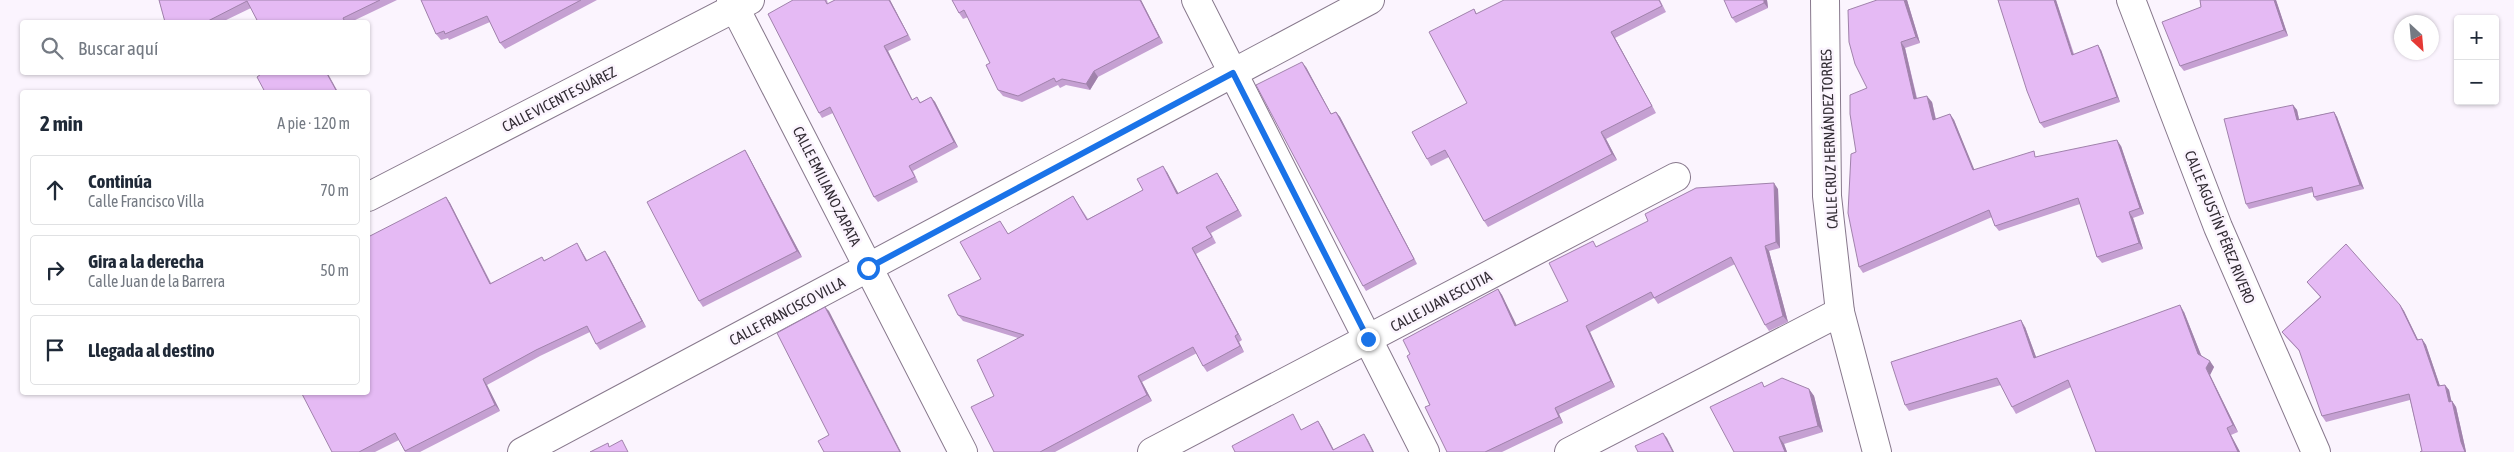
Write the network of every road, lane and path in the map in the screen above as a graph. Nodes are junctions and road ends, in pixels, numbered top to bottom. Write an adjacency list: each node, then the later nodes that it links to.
1 (1196, 0): 6 (street)
2 (1370, 0): 6 (street, CALLE FRANCISCO VILLA)
3 (1825, 0): 10 (street, CALLE CRUZ HERNÁNDEZ TORRES)
4 (2131, 0): 18 (street, CALLE AGUSTÍN PÉREZ RIVERO)
5 (739, 3): 8 (street, CALLE VICENTE SUÁREZ); 9 (street, CALLE EMILIANO ZAPATA)
6 (1233, 73): 9 (street, CALLE FRANCISCO VILLA); 11 (street)
7 (1676, 177): 11 (street, CALLE JUAN ESCUTIA)
8 (370, 196)
9 (868, 268): 12 (street, CALLE FRANCISCO VILLA); 13 (street, CALLE EMILIANO ZAPATA)
10 (1840, 312): 16 (street); 17 (street, CALLE CRUZ HERNÁNDEZ TORRES)
11 (1368, 339): 14 (street, CALLE JUAN ESCUTIA); 15 (street)
12 (522, 452)
13 (963, 452)
14 (1152, 452)
15 (1425, 452)
16 (1569, 452)
17 (1878, 452)
18 (2316, 452)

